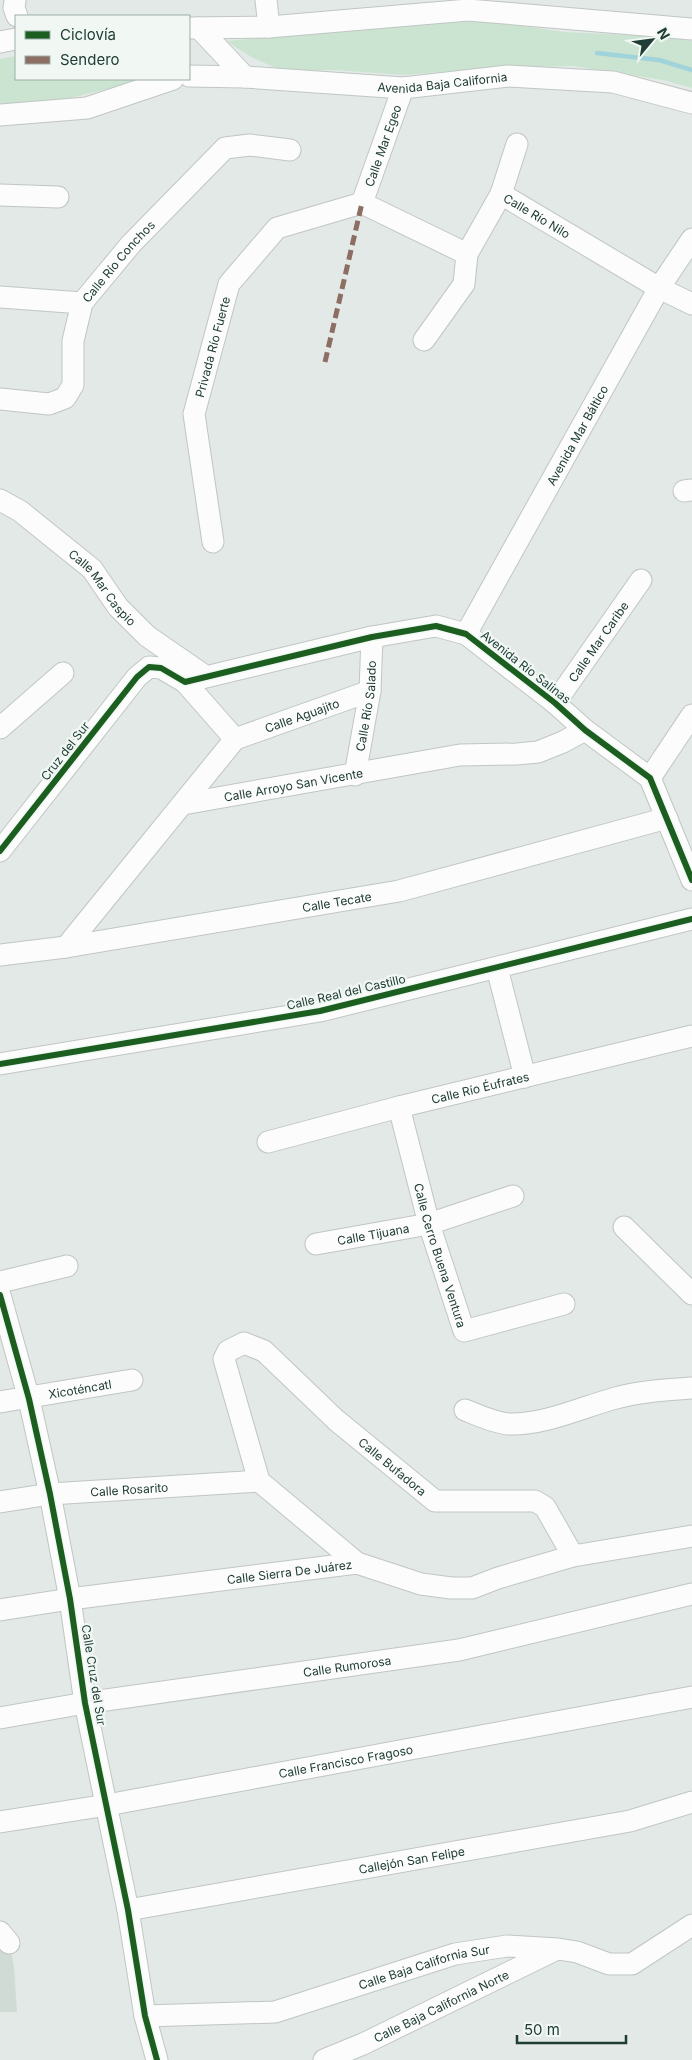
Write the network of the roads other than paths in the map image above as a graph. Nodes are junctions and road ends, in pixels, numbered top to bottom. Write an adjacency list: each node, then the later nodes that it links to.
1 (266, 0): 3 (street)
2 (405, 8): 3 (street); 5 (street)
3 (269, 27): 4 (street)
4 (194, 28): 9 (street)
5 (692, 29)
6 (15, 39): 7 (street)
7 (0, 42)
8 (190, 76): 9 (street, Avenida Baja California)
9 (246, 77): 11 (street, Avenida Baja California)
10 (170, 80): 13 (street)
11 (403, 88): 12 (street, Avenida Baja California); 19 (street, Calle Mar Egeo)
12 (692, 103)
13 (0, 115)
14 (517, 144): 16 (street)
15 (290, 150): 24 (street, Calle Río Conchos)
16 (502, 194): 21 (street, Calle Río Nilo); 22 (street, Calle Río Nilo)
17 (0, 195): 18 (street)
18 (58, 196)
19 (362, 203): 21 (street); 29 (street, Privada Río Fuerte)
20 (692, 239): 22 (street, Avenida Mar Báltico)
21 (467, 254): 26 (street, Calle Río Nilo)
22 (659, 288): 25 (street, Calle Río Nilo); 31 (street, Avenida Mar Báltico)
23 (0, 297): 24 (street)
24 (82, 303): 27 (street, Calle Río Conchos)
25 (692, 304)
26 (424, 340)
27 (0, 400)
28 (0, 500): 34 (street, Calle Mar Caspio)
29 (213, 542)
30 (641, 580): 36 (street, Calle Mar Caribe)
31 (466, 634): 32 (street, Avenida Río Salinas); 36 (street, Avenida Río Salinas)
32 (372, 637): 34 (street, Avenida Río Salinas); 35 (street, Calle Río Salado)
33 (63, 672): 38 (street)
34 (195, 679): 41 (street); 46 (street, Cruz del Sur)
35 (370, 691): 41 (street, Calle Aguajito); 42 (street, Calle Río Salado)
36 (555, 703): 39 (street, Avenida Río Salinas)
37 (692, 716): 40 (street)
38 (0, 728)
39 (585, 730): 42 (street, Calle Arroyo San Vicente); 43 (street, Avenida Río Salinas)
40 (684, 736): 43 (street)
41 (235, 739): 44 (street)
42 (355, 774): 44 (street, Calle Arroyo San Vicente)
43 (650, 778): 45 (street)
44 (183, 804): 49 (street)
45 (667, 818): 47 (street); 49 (street, Calle Tecate)
46 (0, 851)
47 (692, 880)
48 (692, 920): 51 (street, Calle Real del Castillo)
49 (66, 947): 50 (street, Calle Tecate)
50 (0, 955)
51 (497, 968): 53 (street, Calle Real del Castillo); 54 (street)
52 (692, 1036): 54 (street, Calle Río Éufrates)
53 (0, 1064)
54 (525, 1077): 55 (street, Calle Río Éufrates)
55 (399, 1107): 56 (street, Calle Río Éufrates); 58 (street, Calle Cerro Buena Ventura)
56 (268, 1142)
57 (513, 1196): 58 (street, Calle Tijuana)
58 (429, 1224): 60 (street, Calle Tijuana); 65 (street, Calle Cerro Buena Ventura)
59 (624, 1227): 63 (street)
60 (316, 1244)
61 (67, 1266): 62 (street)
62 (0, 1282)
63 (692, 1294)
64 (0, 1295): 68 (street, Calle Cruz del Sur)
65 (564, 1304)
66 (132, 1380): 68 (street, Xicoténcatl)
67 (692, 1388): 70 (street)
68 (29, 1399): 69 (street, Xicoténcatl); 72 (street, Calle Cruz del Sur)
69 (0, 1402)
70 (465, 1410)
71 (259, 1481): 72 (street, Calle Rosarito); 75 (street, Calle Bufadora); 76 (street)
72 (50, 1494): 73 (street, Calle Rosarito); 78 (street, Calle Cruz del Sur)
73 (0, 1502)
74 (692, 1536): 75 (street, Calle Sierra De Juárez)
75 (572, 1556): 76 (street, Calle Sierra De Juárez)
76 (358, 1563): 78 (street, Calle Sierra De Juárez)
77 (692, 1594): 81 (street, Calle Rumorosa)
78 (70, 1599): 79 (street, Calle Sierra De Juárez); 81 (street, Calle Cruz del Sur)
79 (0, 1610)
80 (692, 1697): 84 (street, Calle Francisco Fragoso)
81 (86, 1703): 82 (street, Calle Rumorosa); 84 (street, Calle Cruz del Sur)
82 (0, 1718)
83 (692, 1802): 86 (street, Callejón San Felipe)
84 (107, 1805): 85 (street, Calle Francisco Fragoso); 86 (street, Calle Cruz del Sur)
85 (0, 1822)
86 (128, 1910): 89 (street, Calle Cruz del Sur)
87 (692, 1924): 88 (street, Calle Baja California Sur)
88 (558, 1949): 89 (street, Calle Baja California Sur); 91 (street, Calle Baja California Norte)
89 (145, 2016): 90 (street, Calle Cruz del Sur)
90 (157, 2060)
91 (324, 2060)

